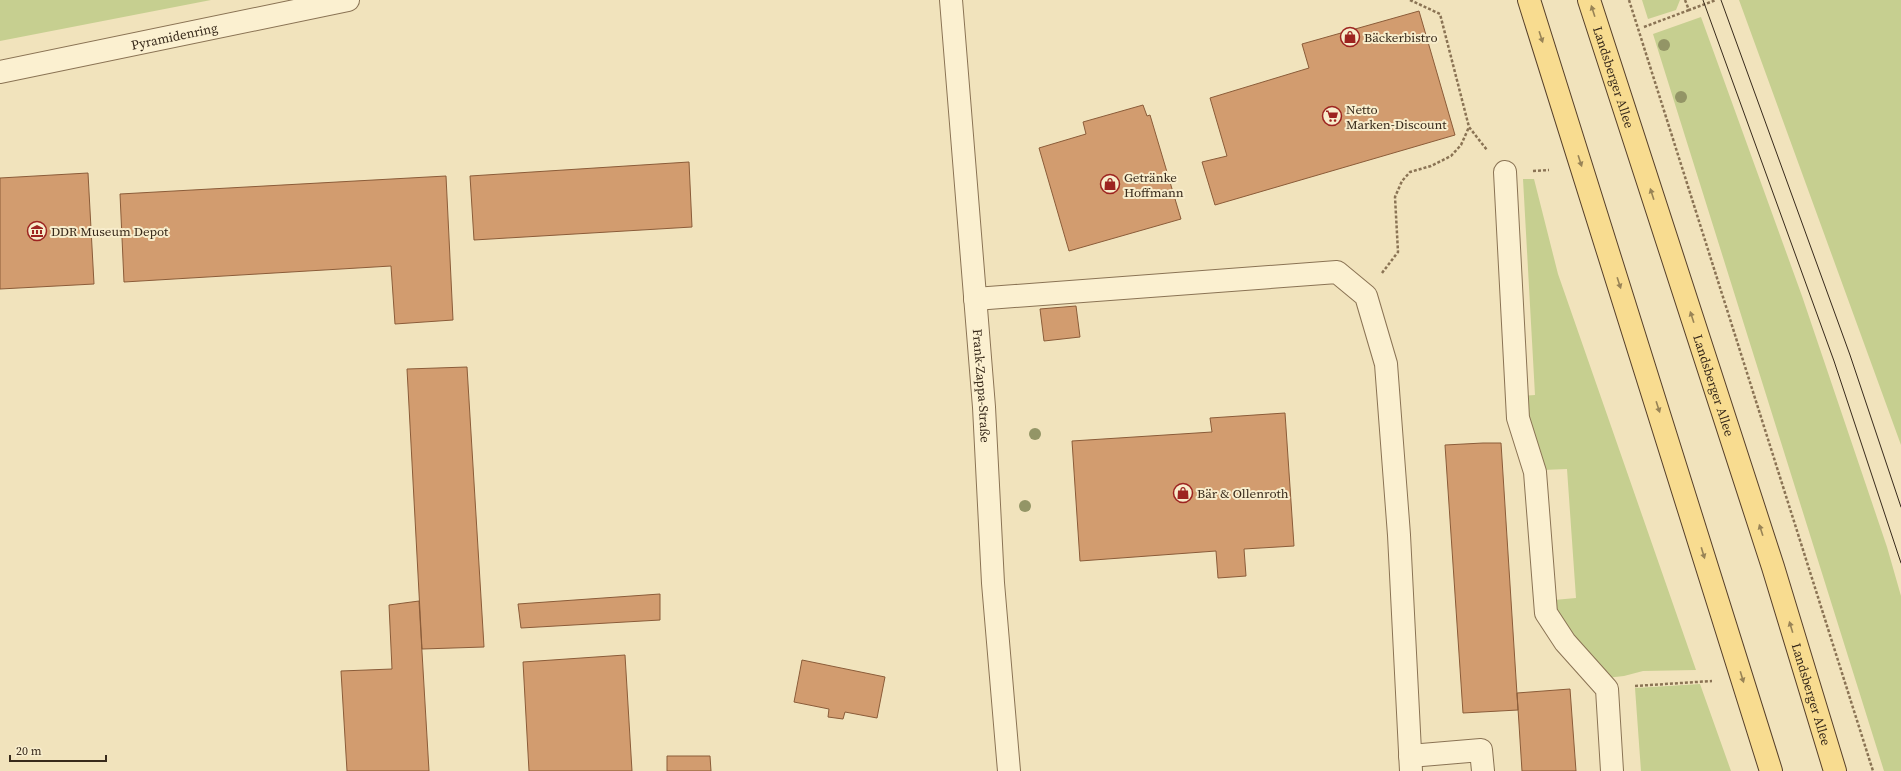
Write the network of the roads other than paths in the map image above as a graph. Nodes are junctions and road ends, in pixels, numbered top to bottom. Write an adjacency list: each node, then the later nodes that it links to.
1 (348, 0): 5 (street, Pyramidenring)
2 (951, 0): 7 (street, Frank-Zappa-Straße)
3 (1529, 0): 12 (main road, one-way to 12)
4 (1589, 0): 13 (main road, Landsberger Allee, one-way to 4)
5 (0, 72)
6 (1504, 172): 11 (street)
7 (975, 299): 8 (street); 9 (street, Frank-Zappa-Straße)
8 (1411, 764): 10 (street)
9 (1009, 771)
10 (1483, 771)
11 (1612, 771)
12 (1771, 771)
13 (1835, 771)

